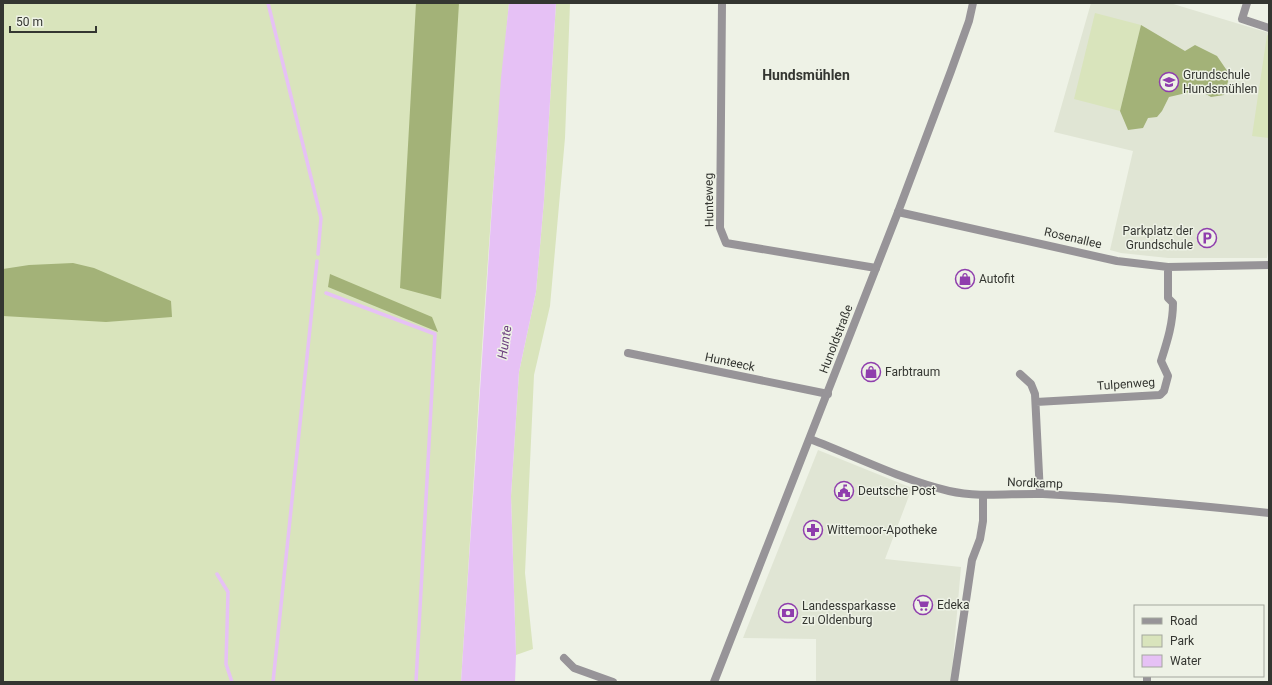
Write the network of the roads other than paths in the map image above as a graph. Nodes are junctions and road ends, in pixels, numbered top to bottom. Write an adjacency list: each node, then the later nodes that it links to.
1 (722, 3): 8 (street, Hunteweg)
2 (973, 3): 5 (street, Hunoldstraße)
3 (1247, 3): 4 (street)
4 (1269, 28)
5 (898, 212): 7 (street, Rosenallee); 8 (street, Hunoldstraße)
6 (1269, 265): 7 (street, Rosenallee)
7 (1168, 266): 12 (street, Tulpenweg)
8 (876, 268): 11 (street, Hunoldstraße)
9 (628, 354): 11 (street, Hunteeck)
10 (1020, 374): 12 (street)
11 (828, 394): 13 (street, Hunoldstraße)
12 (1036, 402): 14 (street)
13 (810, 439): 15 (street, Nordkamp); 19 (street, Hunoldstraße)
14 (1040, 494): 15 (street, Nordkamp); 16 (street, Nordkamp)
15 (983, 495): 20 (street)
16 (1269, 513)
17 (564, 658): 18 (street)
18 (613, 682)
19 (714, 682)
20 (954, 682)

